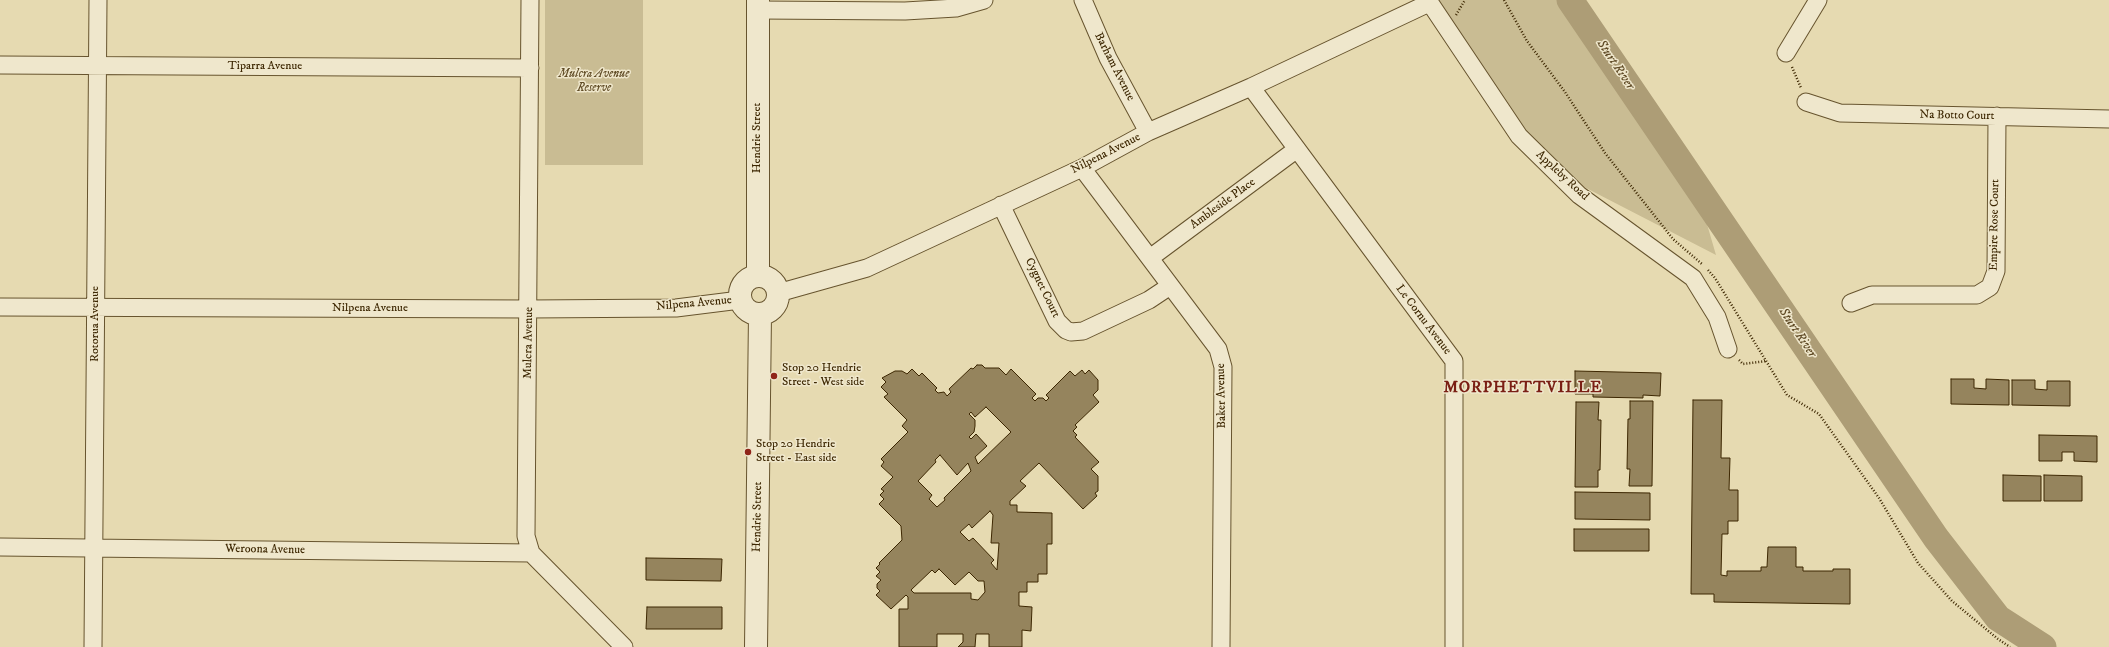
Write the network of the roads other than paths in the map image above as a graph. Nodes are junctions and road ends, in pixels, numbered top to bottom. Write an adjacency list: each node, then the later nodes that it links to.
1 (98, 0): 10 (street, Rotorua Avenue)
2 (530, 0): 11 (street, Mulcra Avenue)
3 (984, 0): 7 (street)
4 (1082, 0): 16 (street, Barham Avenue)
5 (1818, 0): 8 (street)
6 (1429, 1): 12 (street, Nilpena Avenue); 30 (street, Appleby Road)
7 (758, 5): 21 (street, Hendrie Street)
8 (1786, 53)
9 (0, 65): 10 (street, Tiparra Avenue)
10 (97, 66): 11 (street, Tiparra Avenue); 27 (street, Rotorua Avenue)
11 (530, 68): 28 (street, Mulcra Avenue)
12 (1251, 87): 16 (street, Nilpena Avenue); 17 (street, Le Cornu Avenue)
13 (1806, 102): 14 (street, Na Botto Court)
14 (1997, 116): 15 (street, Na Botto Court); 25 (street, Empire Rose Court)
15 (2109, 119)
16 (1148, 132): 18 (street, Nilpena Avenue)
17 (1297, 149): 20 (street, Ambleside Place); 38 (street, Le Cornu Avenue)
18 (1082, 168): 19 (street, Nilpena Avenue); 20 (street, Baker Avenue)
19 (1001, 205): 22 (street, Cygnet Court); 23 (street, Nilpena Avenue)
20 (1150, 258): 22 (street, Baker Avenue)
21 (758, 276): 23 (street); 24 (street)
22 (1170, 286): 37 (street, Baker Avenue)
23 (778, 293): 29 (street)
24 (740, 300): 28 (street, Nilpena Avenue); 29 (street)
25 (1851, 303)
26 (0, 307): 27 (street, Nilpena Avenue)
27 (96, 307): 28 (street, Nilpena Avenue); 32 (street, Rotorua Avenue)
28 (529, 309): 33 (street, Mulcra Avenue)
29 (760, 314): 36 (street, Hendrie Street)
30 (1728, 349)
31 (0, 547): 32 (street, Weroona Avenue)
32 (94, 548): 33 (street, Weroona Avenue); 34 (street, Rotorua Avenue)
33 (531, 553): 35 (street)
34 (93, 647)
35 (624, 647)
36 (756, 647)
37 (1221, 647)
38 (1454, 647)

